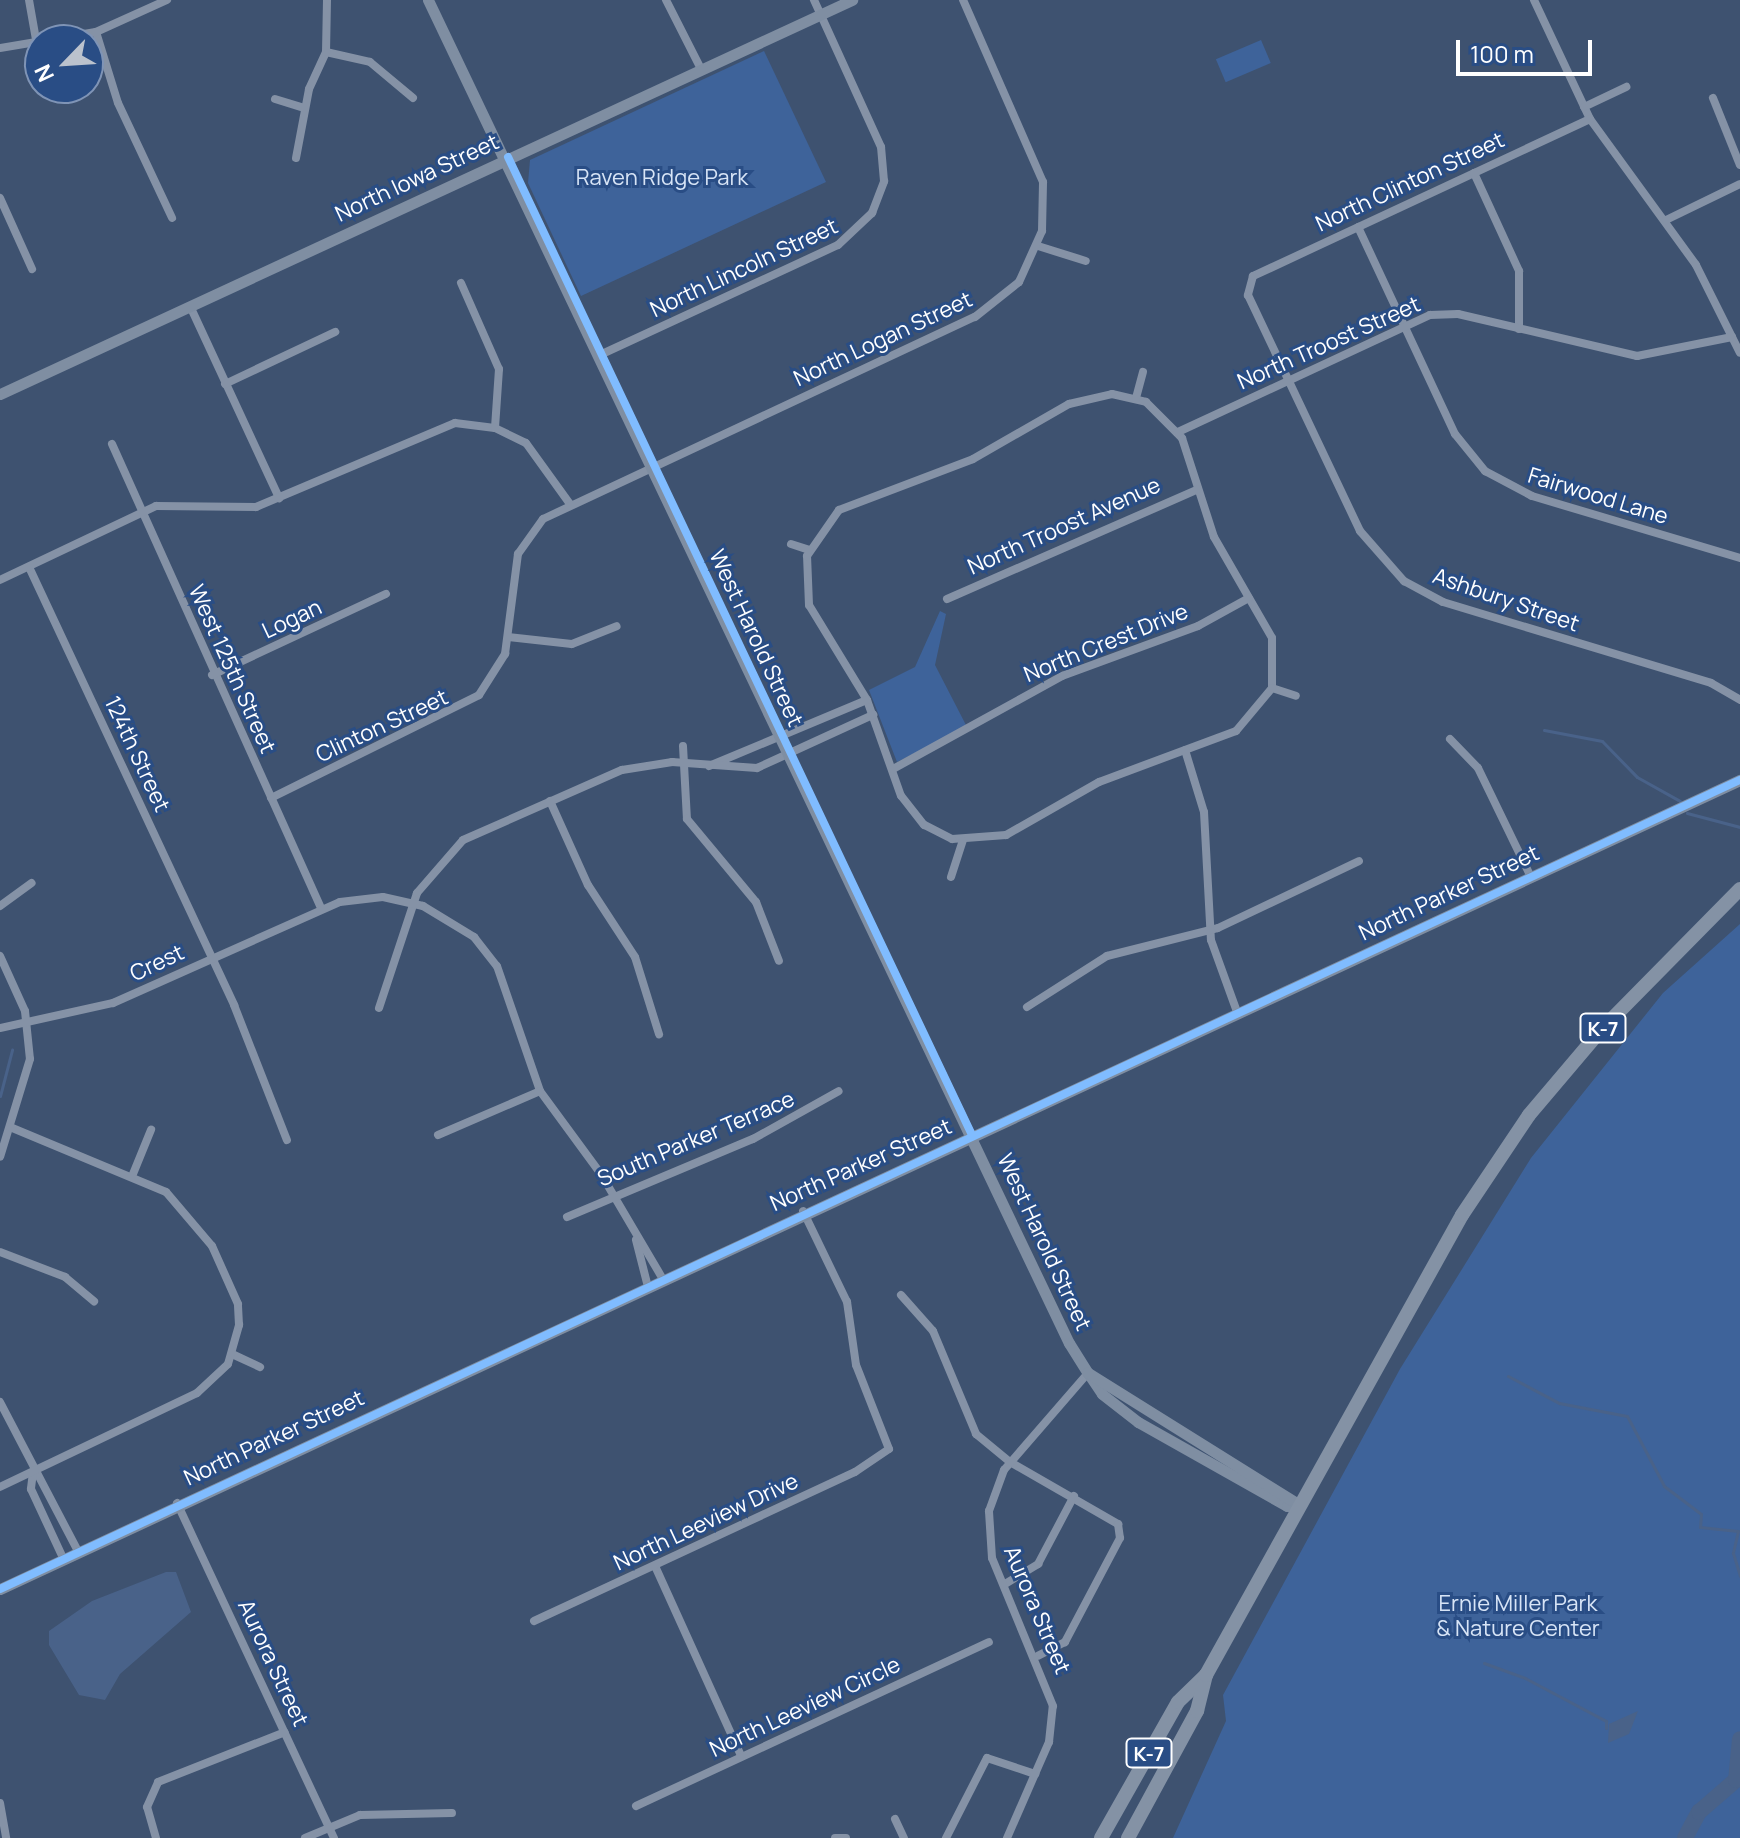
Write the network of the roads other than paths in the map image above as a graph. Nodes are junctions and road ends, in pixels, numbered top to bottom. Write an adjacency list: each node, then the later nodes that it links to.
1 (29, 0): 11 (street)
2 (167, 0): 12 (street)
3 (327, 0): 15 (street)
4 (428, 0): 25 (street, West Harold Street)
5 (666, 0): 17 (street)
6 (814, 0): 10 (street, North Lincoln Street)
7 (852, 0): 10 (street, North Iowa Street)
8 (963, 0): 34 (street, North Logan Street)
9 (1534, 0): 22 (street)
10 (821, 14): 17 (street, North Iowa Street); 45 (street, North Lincoln Street)
11 (33, 24)
12 (104, 28)
13 (24, 41): 14 (street)
14 (0, 48)
15 (326, 52): 19 (street); 23 (street)
16 (104, 58): 31 (street)
17 (701, 69): 25 (street, North Iowa Street)
18 (1626, 87): 22 (street)
19 (413, 98)
20 (1713, 98): 27 (street)
21 (275, 99): 23 (street)
22 (1584, 107): 24 (street)
23 (305, 108): 26 (street)
24 (1590, 119): 28 (street, North Clinton Street); 32 (street)
25 (508, 157): 39 (street, North Iowa Street); 45 (street, West Harold Street)
26 (296, 158)
27 (1740, 165)
28 (1474, 173): 33 (street, North Clinton Street); 41 (street)
29 (1740, 184): 32 (street)
30 (0, 198): 36 (street)
31 (172, 218)
32 (1666, 220): 43 (street)
33 (1358, 227): 37 (street, North Clinton Street); 40 (street, Fairwood Lane)
34 (1038, 246): 35 (street); 54 (street, North Logan Street)
35 (1086, 261)
36 (32, 269)
37 (1248, 281): 47 (street, Ashbury Street)
38 (461, 283): 51 (street)
39 (190, 306): 48 (street); 49 (street, North Iowa Street)
40 (1404, 325): 41 (street, North Troost Street); 47 (street, North Troost Street); 61 (street, Fairwood Lane)
41 (1519, 329): 43 (street, North Troost Street)
42 (335, 332): 48 (street)
43 (1732, 337): 44 (street)
44 (1740, 353)
45 (602, 354): 54 (street, West Harold Street)
46 (1143, 372): 50 (street)
47 (1288, 379): 52 (street, North Troost Street); 73 (street, Ashbury Street)
48 (225, 384): 56 (street)
49 (0, 394)
50 (1136, 398): 52 (street); 60 (street)
51 (495, 428): 56 (street); 57 (street)
52 (1178, 432): 55 (street)
53 (112, 444): 58 (street, West 125th Street)
54 (654, 465): 57 (street, Clinton Street); 75 (street, West Harold Street)
55 (1197, 490): 65 (street); 66 (street, North Troost Avenue)
56 (279, 498): 58 (street)
57 (570, 504): 68 (street, Clinton Street)
58 (144, 512): 62 (street); 69 (street, West 125th Street)
59 (791, 544): 60 (street)
60 (809, 550): 72 (street)
61 (1740, 558)
62 (29, 567): 63 (street); 97 (street, 124th Street)
63 (0, 580)
64 (386, 594): 69 (street, Logan)
65 (1249, 598): 70 (street); 82 (street, North Crest Drive)
66 (947, 599)
67 (617, 626): 68 (street)
68 (508, 637): 84 (street, Clinton Street)
69 (212, 675): 84 (street, West 125th Street)
70 (1272, 688): 71 (street); 78 (street)
71 (1296, 696)
72 (867, 700): 74 (street); 75 (street)
73 (1740, 700)
74 (873, 715): 79 (street); 82 (street)
75 (784, 738): 79 (street, West Harold Street); 81 (street)
76 (1450, 739): 88 (street)
77 (683, 746): 80 (street)
78 (1185, 750): 86 (street); 95 (street)
79 (791, 754): 81 (street); 110 (street, West Harold Street)
80 (683, 763): 81 (street); 85 (street); 98 (street)
81 (706, 766)
82 (893, 769): 86 (street)
83 (1740, 780): 88 (street, North Parker Street)
84 (271, 798): 94 (street, West 125th Street)
85 (550, 801): 92 (street); 104 (street)
86 (963, 841): 89 (street)
87 (1359, 861): 95 (street)
88 (1530, 875): 101 (street, North Parker Street)
89 (951, 877)
90 (32, 883): 93 (street)
91 (1740, 889): 132 (highway, K-7)
92 (414, 903): 94 (street, Crest); 100 (street); 105 (street, Crest)
93 (0, 906)
94 (321, 908): 97 (street, Crest)
95 (1210, 930): 99 (street); 101 (street)
96 (0, 956): 102 (street)
97 (212, 957): 102 (street, Crest); 111 (street, 124th Street)
98 (779, 961)
99 (1027, 1007)
100 (379, 1008)
101 (1237, 1012): 110 (street, North Parker Street)
102 (27, 1022): 103 (street, Crest); 107 (street)
103 (0, 1028)
104 (659, 1034)
105 (540, 1091): 109 (street); 114 (street, Crest)
106 (839, 1091): 114 (street, South Parker Terrace)
107 (10, 1127): 112 (street); 113 (street)
108 (151, 1130): 113 (street)
109 (438, 1135)
110 (972, 1135): 115 (street, North Parker Street); 125 (street, West Harold Street)
111 (287, 1140)
112 (0, 1157)
113 (133, 1174): 123 (street)
114 (613, 1193): 116 (street, South Parker Terrace); 117 (street, Crest)
115 (803, 1211): 119 (street, North Parker Street); 135 (street, North Leeview Drive)
116 (567, 1217)
117 (636, 1240): 119 (street); 120 (street)
118 (0, 1252): 122 (street)
119 (661, 1276): 120 (street, North Parker Street)
120 (647, 1283): 131 (street, North Parker Street)
121 (901, 1295): 127 (street)
122 (94, 1301)
123 (232, 1354): 124 (street); 128 (street)
124 (260, 1367)
125 (1088, 1373): 127 (street, Aurora Street); 132 (street, West Harold Street)
126 (0, 1402): 128 (street)
127 (1010, 1462): 130 (street); 136 (street, Aurora Street)
128 (33, 1472): 129 (street); 133 (street); 134 (street)
129 (0, 1487)
130 (1074, 1496): 136 (street); 140 (street)
131 (177, 1503): 133 (street, North Parker Street); 142 (street, Aurora Street)
132 (1298, 1504): 141 (highway, K-7)
133 (78, 1551): 134 (street, North Parker Street)
134 (63, 1558): 137 (street, North Parker Street)
135 (655, 1566): 138 (street, North Leeview Drive); 143 (street)
136 (1005, 1584): 140 (street, Aurora Street)
137 (0, 1589)
138 (534, 1621)
139 (989, 1642): 143 (street, North Leeview Circle)
140 (1038, 1656): 144 (street, Aurora Street)
141 (1206, 1675): 159 (highway, K-7); 160 (highway, K-7)
142 (285, 1732): 149 (street, Aurora Street); 151 (street)
143 (741, 1756): 146 (street, North Leeview Circle)
144 (1035, 1774): 157 (street); 158 (street, Aurora Street)
145 (0, 1803): 150 (street)
146 (636, 1806)
147 (452, 1813): 149 (street)
148 (895, 1819): 156 (street)
149 (329, 1827): 152 (street); 153 (street, Aurora Street)
150 (6, 1838)
151 (156, 1838)
152 (305, 1838)
153 (334, 1838)
154 (835, 1838): 155 (street)
155 (846, 1838)
156 (904, 1838)
157 (946, 1838)
158 (1007, 1838)
159 (1101, 1838)
160 (1128, 1838)

